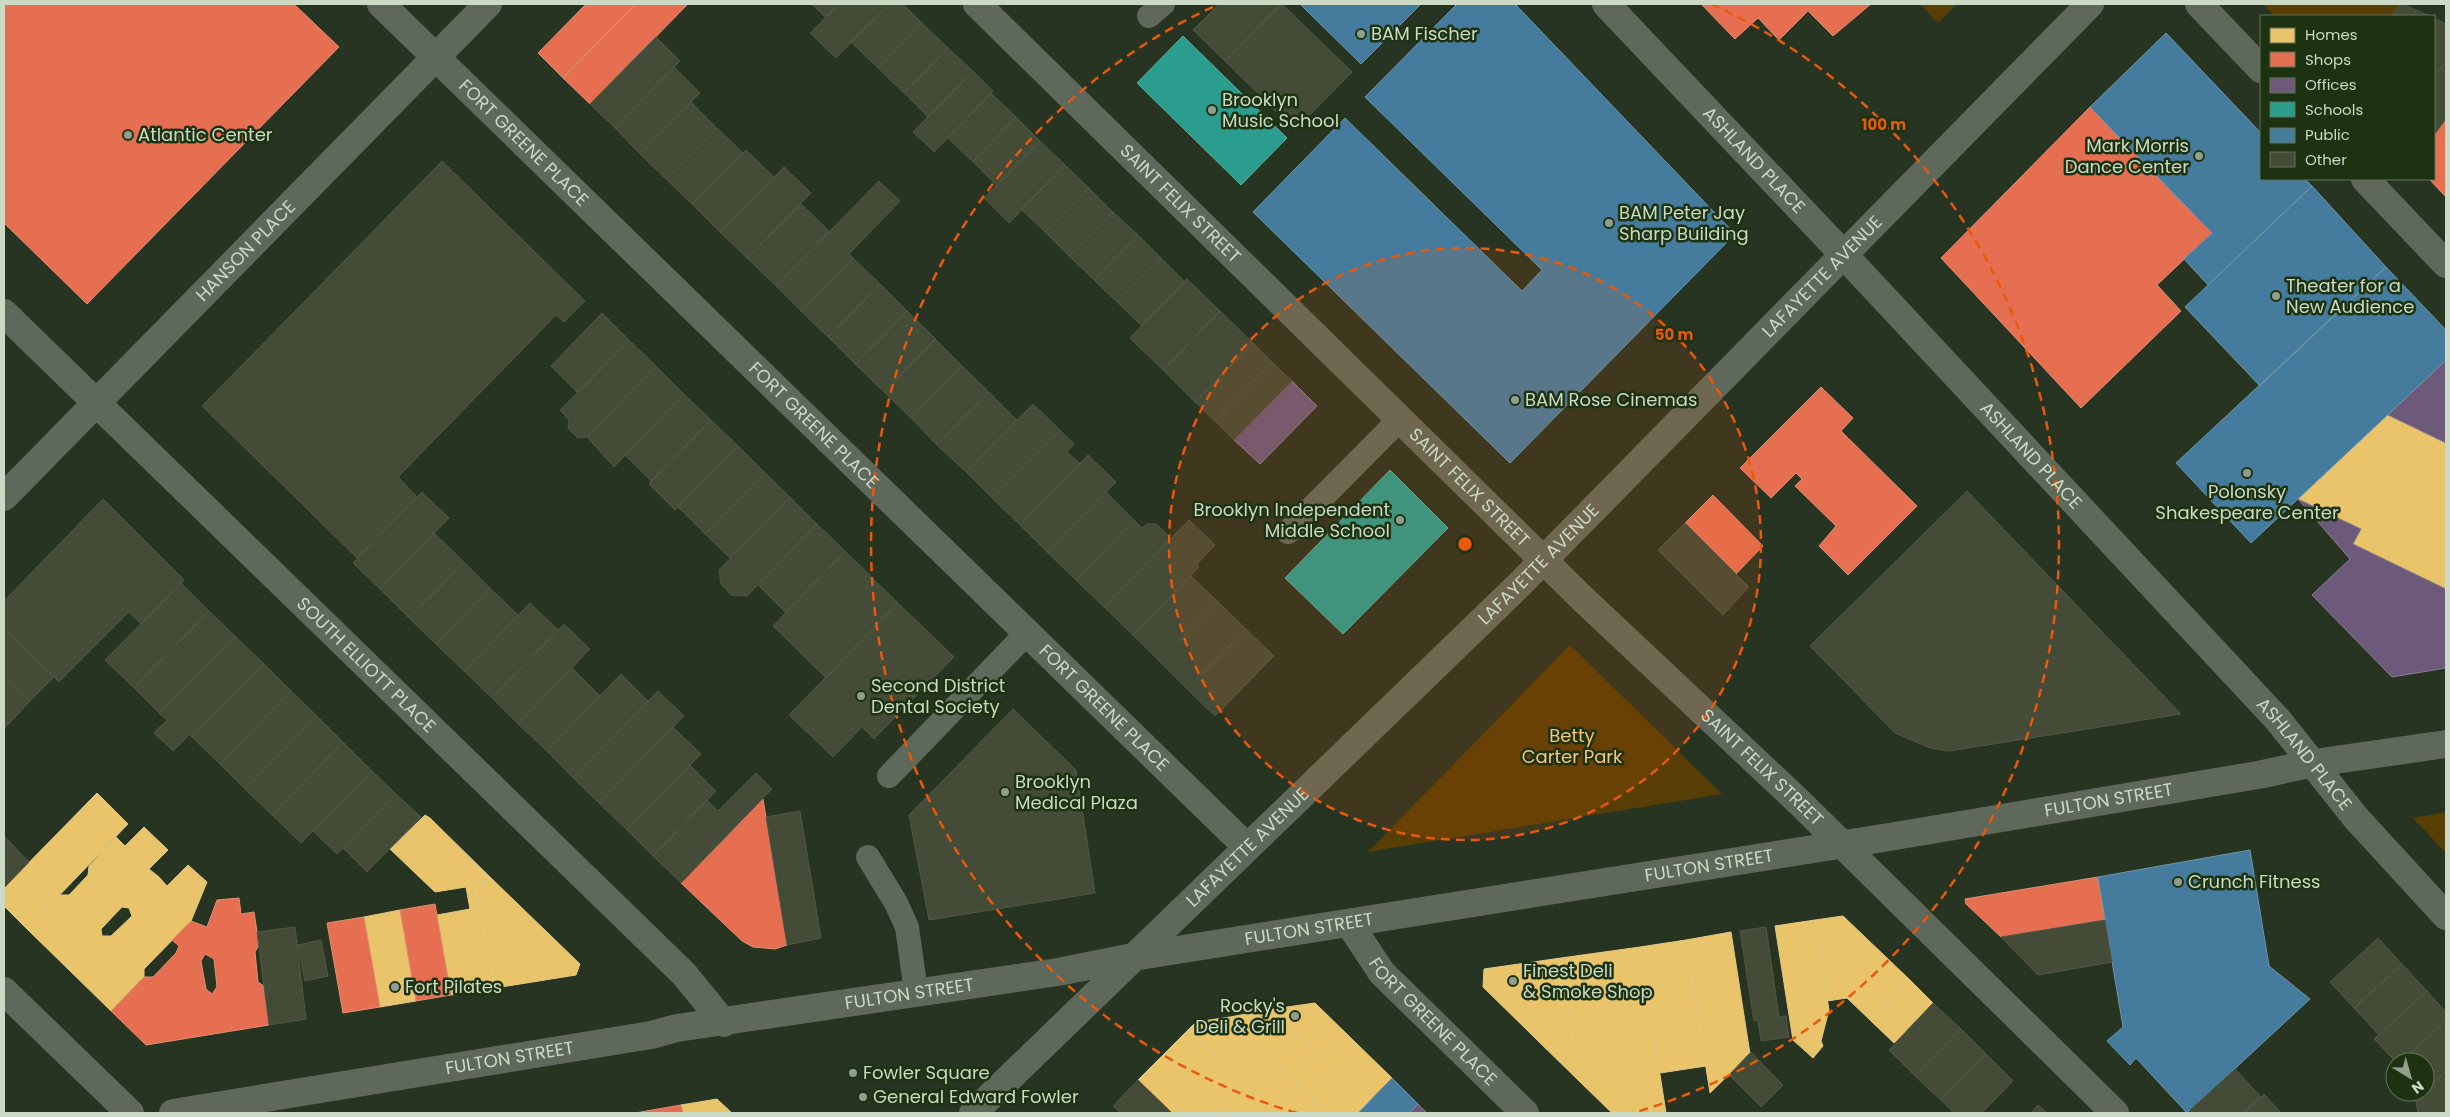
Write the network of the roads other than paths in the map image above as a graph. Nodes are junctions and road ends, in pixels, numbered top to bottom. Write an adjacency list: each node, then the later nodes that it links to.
1 (381, 4): 7 (street, FORT GREENE PLACE)
2 (488, 4): 7 (street, HANSON PLACE)
3 (977, 4): 14 (street, SAINT FELIX STREET)
4 (1606, 4): 10 (street, ASHLAND PLACE)
5 (2090, 4): 10 (street, LAFAYETTE AVENUE)
6 (2200, 4): 8 (street)
7 (436, 57): 13 (street, HANSON PLACE); 18 (street, FORT GREENE PLACE)
8 (2260, 68)
9 (2366, 180): 11 (street)
10 (1843, 254): 17 (street, LAFAYETTE AVENUE); 20 (street, ASHLAND PLACE)
11 (2446, 264)
12 (4, 312): 13 (street, SOUTH ELLIOTT PLACE)
13 (96, 403): 15 (street, HANSON PLACE); 30 (street, SOUTH ELLIOTT PLACE)
14 (1400, 419): 16 (lane); 17 (street, SAINT FELIX STREET)
15 (4, 497)
16 (1288, 532)
17 (1543, 560): 22 (street, SAINT FELIX STREET); 23 (street, LAFAYETTE AVENUE)
18 (1026, 633): 21 (lane); 23 (street, FORT GREENE PLACE)
19 (2446, 744): 20 (street, FULTON STREET)
20 (2314, 763): 22 (street, FULTON STREET); 25 (street, ASHLAND PLACE)
21 (889, 776)
22 (1840, 844): 26 (street, FULTON STREET); 35 (street, SAINT FELIX STREET)
23 (1247, 847): 27 (street, LAFAYETTE AVENUE)
24 (868, 857): 29 (lane)
25 (2446, 916)
26 (1349, 923): 27 (street, FULTON STREET); 34 (street, FORT GREENE PLACE)
27 (1133, 957): 29 (street, FULTON STREET); 33 (street, LAFAYETTE AVENUE)
28 (4, 991): 31 (street)
29 (916, 992): 30 (street, FULTON STREET)
30 (724, 1023): 32 (street, FULTON STREET)
31 (130, 1113)
32 (173, 1113)
33 (973, 1113)
34 (1525, 1113)
35 (2115, 1113)

